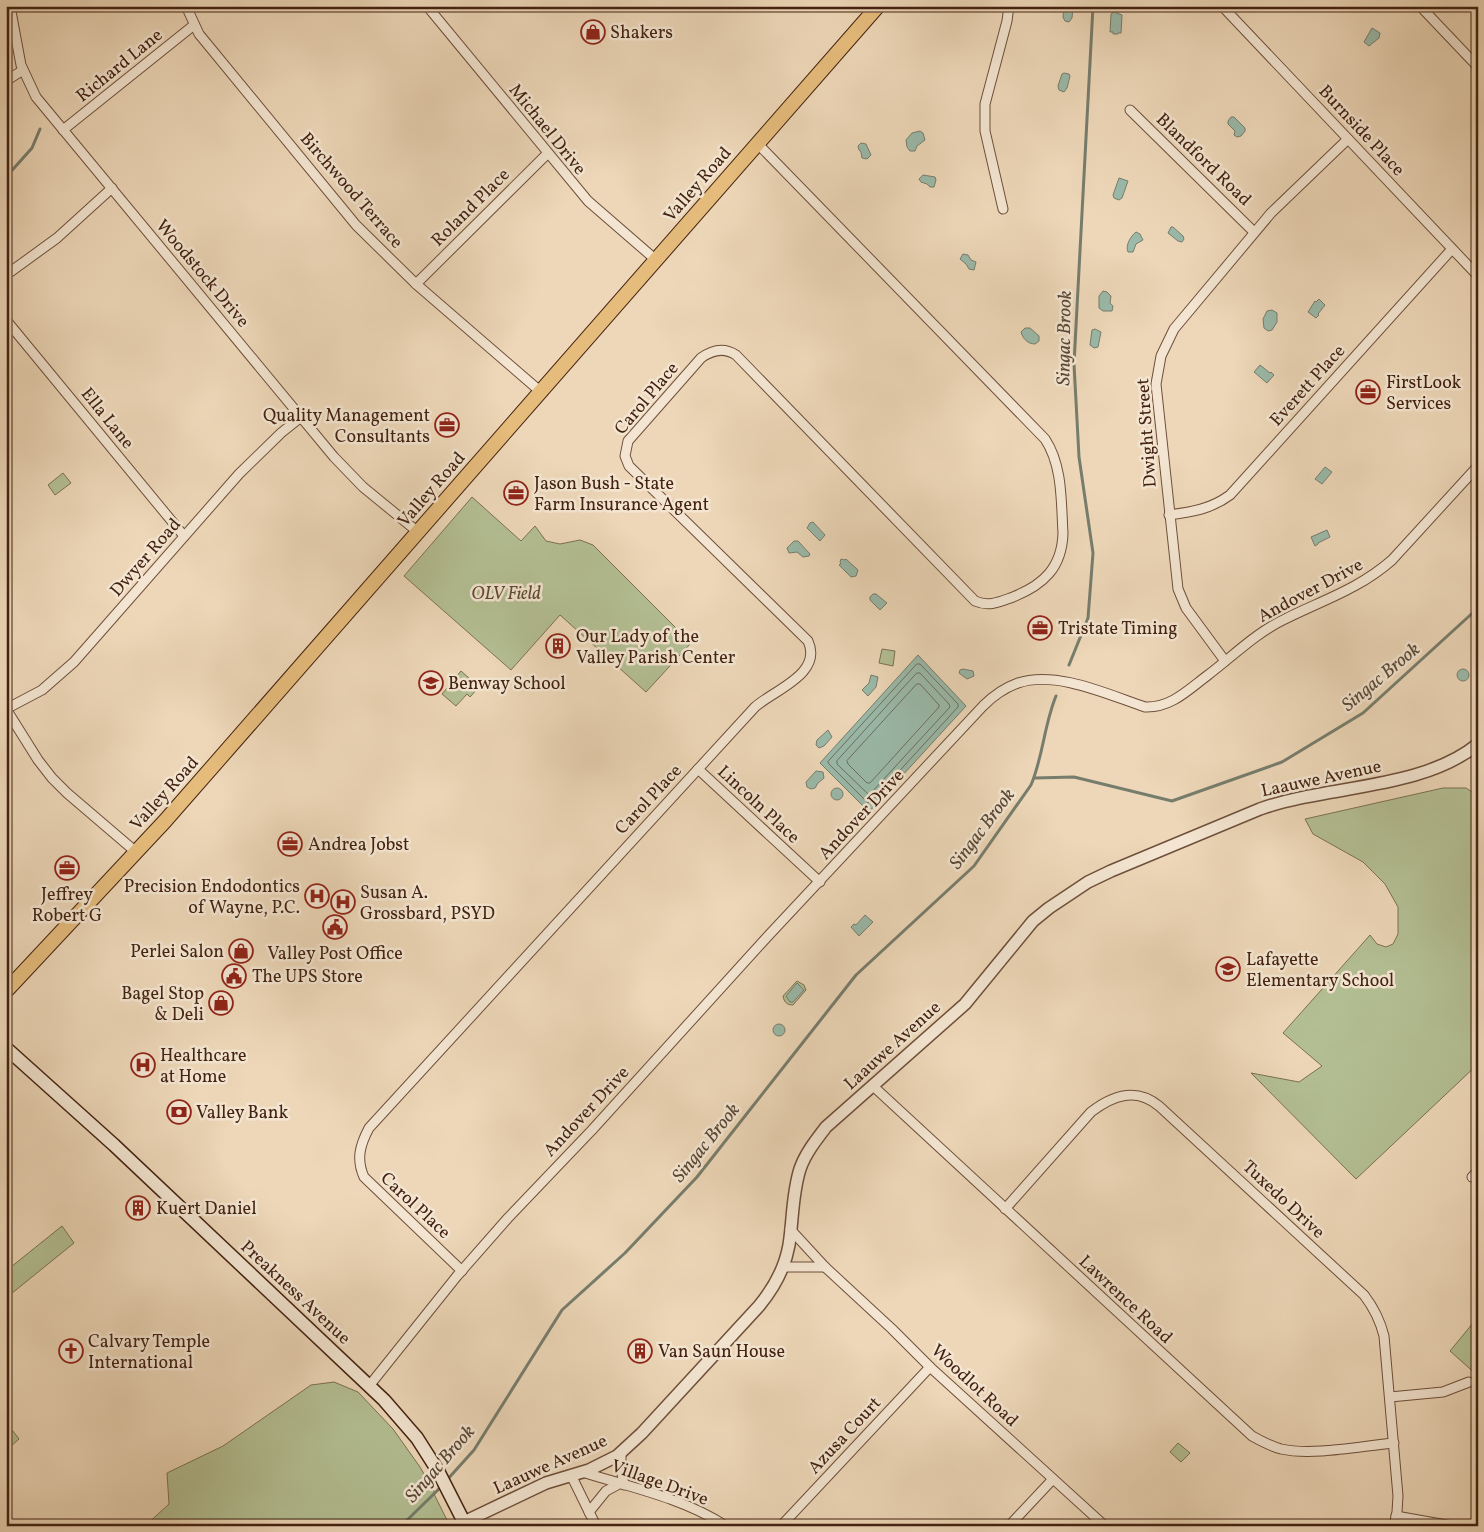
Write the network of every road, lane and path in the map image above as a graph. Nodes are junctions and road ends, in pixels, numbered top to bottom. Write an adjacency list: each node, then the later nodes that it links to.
1 (10, 6): 10 (street, Woodstock Drive)
2 (186, 6): 8 (street, Birchwood Terrace)
3 (427, 6): 16 (street, Michael Drive)
4 (878, 6): 15 (main road, Valley Road)
5 (1009, 6): 18 (street)
6 (1222, 6): 14 (street, Burnside Place)
7 (1420, 6): 9 (street)
8 (194, 25): 13 (street, Richard Lane); 24 (street, Birchwood Terrace)
9 (1478, 67)
10 (23, 70): 11 (street); 13 (street, Woodstock Drive)
11 (6, 81)
12 (1130, 110): 19 (street, Blandford Road)
13 (63, 130): 17 (street, Woodstock Drive)
14 (1348, 140): 19 (street, Dwight Street); 20 (street, Burnside Place)
15 (757, 143): 21 (main road, Valley Road); 35 (street, Carol Place)
16 (548, 154): 21 (street, Michael Drive); 24 (street, Roland Place)
17 (112, 188): 22 (street); 27 (street, Woodstock Drive)
18 (1003, 209)
19 (1254, 232): 29 (street, Dwight Street)
20 (1452, 249): 23 (street, Burnside Place); 29 (street, Everett Place)
21 (656, 260): 26 (main road, Valley Road)
22 (6, 275)
23 (1478, 276)
24 (416, 284): 26 (street, Birchwood Terrace)
25 (6, 320): 31 (street, Ella Lane)
26 (541, 392): 30 (main road, Valley Road)
27 (301, 417): 30 (street, Woodstock Drive); 31 (street, Dwyer Road)
28 (1478, 466): 32 (street, Andover Drive)
29 (1169, 515): 32 (street, Dwight Street)
30 (418, 532): 36 (main road, Valley Road)
31 (184, 536): 33 (street, Dwyer Road)
32 (1225, 662): 37 (street, Andover Drive)
33 (6, 709): 36 (street)
34 (1478, 744): 40 (street, Laauwe Avenue)
35 (698, 770): 37 (street, Lincoln Place); 45 (street, Carol Place)
36 (136, 852): 38 (main road, Valley Road)
37 (820, 882): 45 (street, Andover Drive)
38 (6, 990)
39 (6, 1048): 48 (main road, Preakness Avenue)
40 (873, 1086): 41 (street, Lawrence Road); 42 (street, Laauwe Avenue)
41 (1005, 1208): 49 (street, Tuxedo Drive); 50 (street, Lawrence Road)
42 (790, 1229): 43 (street, Laauwe Avenue); 44 (street, Woodlot Road)
43 (782, 1267): 44 (street); 51 (street, Laauwe Avenue)
44 (825, 1267): 46 (street, Woodlot Road)
45 (462, 1271): 48 (street, Andover Drive)
46 (930, 1367): 53 (street, Woodlot Road); 60 (street, Azusa Court)
47 (1469, 1382): 49 (street)
48 (369, 1386): 57 (main road, Preakness Avenue)
49 (1390, 1396): 50 (street, Tuxedo Drive)
50 (1394, 1443): 56 (street, Tuxedo Drive)
51 (621, 1452): 52 (street, Laauwe Avenue); 54 (street)
52 (576, 1474): 54 (street, Village Drive); 55 (street); 57 (street, Laauwe Avenue)
53 (1053, 1478): 61 (street); 62 (street, Woodlot Road)
54 (621, 1484): 55 (street); 59 (street, Village Drive)
55 (589, 1512): 58 (street)
56 (1396, 1516): 63 (street, Tuxedo Drive); 64 (street)
57 (465, 1524)
58 (596, 1526)
59 (726, 1526)
60 (781, 1526)
61 (1009, 1526)
62 (1105, 1526)
63 (1394, 1526)
64 (1452, 1526)

